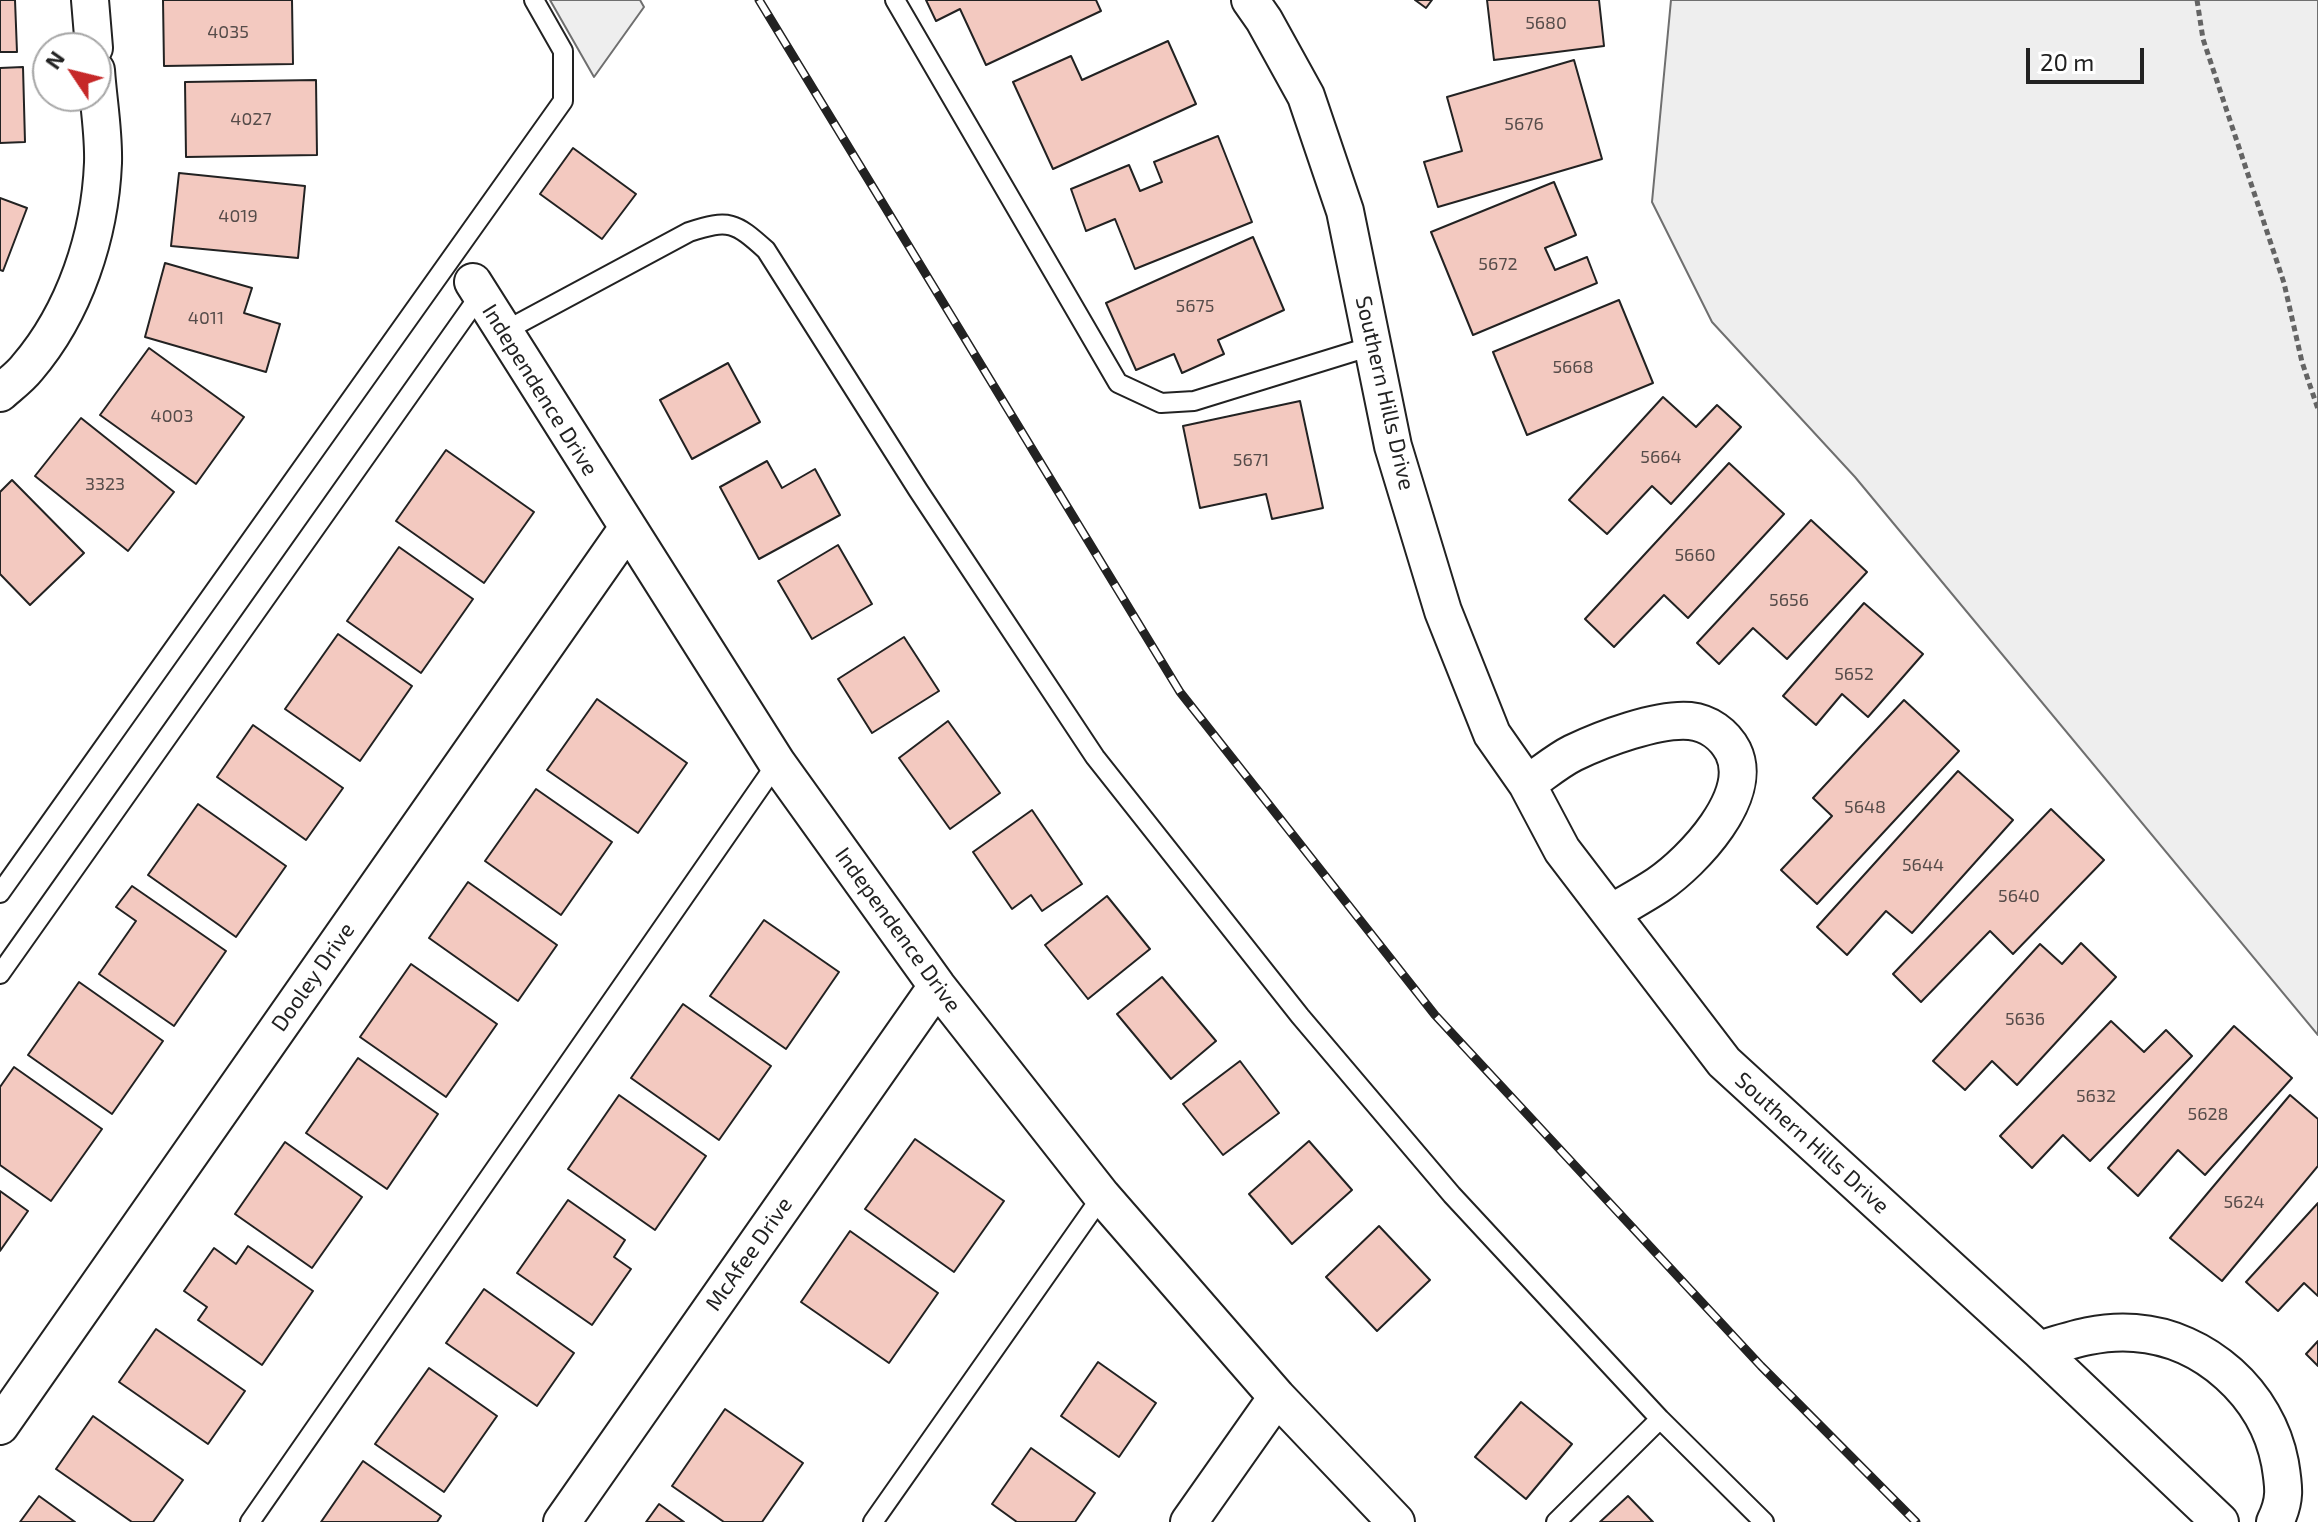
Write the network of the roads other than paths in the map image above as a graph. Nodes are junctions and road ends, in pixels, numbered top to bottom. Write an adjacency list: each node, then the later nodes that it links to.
1 (90, 0): 5 (street)
2 (534, 0): 14 (lane)
3 (895, 0): 9 (lane)
4 (1250, 0): 9 (street, Southern Hills Drive)
5 (93, 32)
6 (99, 112): 10 (street)
7 (476, 288): 8 (street, Independence Drive); 16 (lane)
8 (503, 332): 11 (street, Independence Drive); 21 (lane)
9 (1372, 346): 13 (street, Southern Hills Drive)
10 (0, 393)
11 (627, 529): 12 (street, Independence Drive); 22 (street, Dooley Drive)
12 (777, 763): 17 (street, Independence Drive); 23 (lane)
13 (1527, 784): 15 (street, Southern Hills Drive); 15 (street)
14 (0, 893)
15 (1611, 913): 19 (street, Southern Hills Drive)
16 (0, 974)
17 (937, 986): 18 (street, Independence Drive); 24 (street, McAfee Drive)
18 (1102, 1196): 20 (street, Independence Drive); 25 (lane)
19 (2039, 1350): 30 (street, Southern Hills Drive); 31 (street)
20 (1277, 1397): 26 (street); 27 (street, Independence Drive)
21 (1660, 1419): 28 (lane); 29 (lane)
22 (0, 1426)
23 (250, 1522)
24 (562, 1522)
25 (873, 1522)
26 (1189, 1522)
27 (1396, 1522)
28 (1556, 1522)
29 (1764, 1522)
30 (2220, 1522)
31 (2275, 1522)

